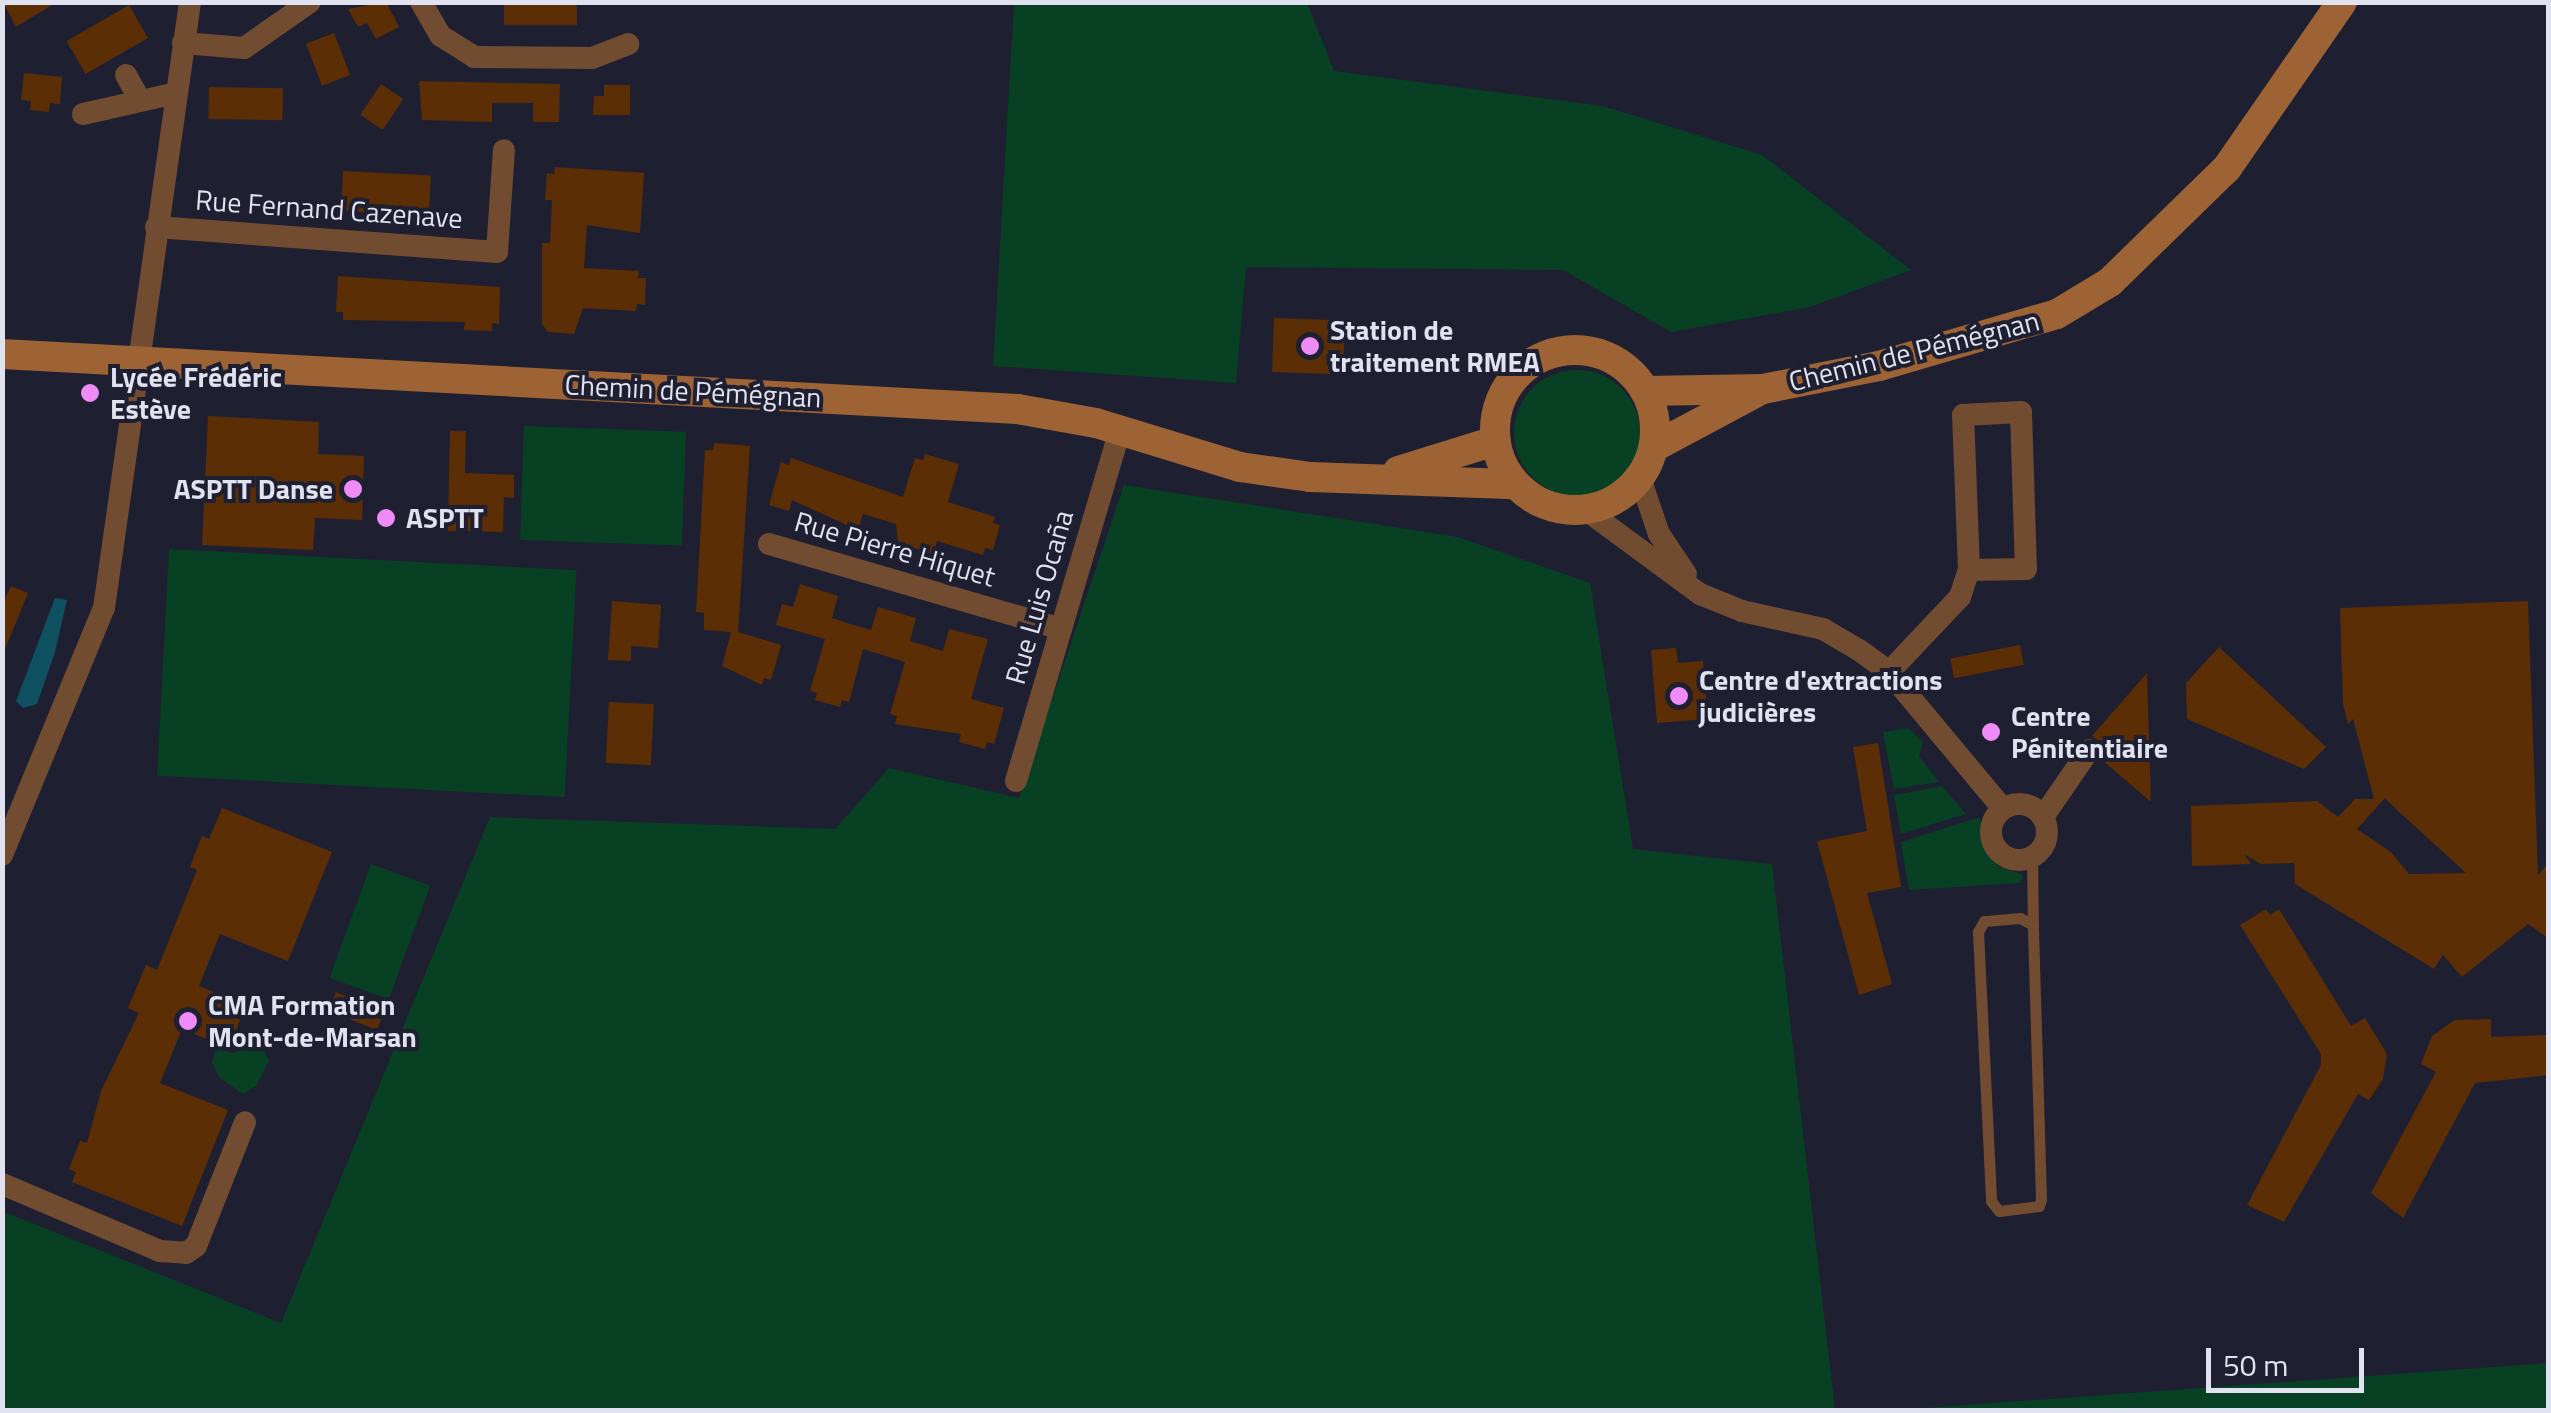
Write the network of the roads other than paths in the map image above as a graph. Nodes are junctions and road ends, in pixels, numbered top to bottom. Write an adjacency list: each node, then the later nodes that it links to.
1 (190, 2): 5 (street)
2 (310, 2): 5 (street)
3 (421, 2): 6 (street)
4 (2342, 2): 17 (street, Chemin de Pémégnan)
5 (184, 43): 8 (street)
6 (628, 44)
7 (126, 75): 9 (street)
8 (176, 93): 9 (street); 12 (street)
9 (139, 98): 10 (street)
10 (83, 114)
11 (504, 150): 13 (street, Rue Fernand Cazenave)
12 (156, 228): 13 (street, Rue Fernand Cazenave); 16 (street)
13 (498, 252): 14 (street, Rue Fernand Cazenave)
14 (496, 278)
15 (2, 354): 16 (street, Chemin de Pémégnan)
16 (142, 361): 19 (street, Chemin de Pémégnan); 35 (street)
17 (1764, 389): 18 (street, Chemin de Pémégnan); 21 (street, Chemin de Pémégnan)
18 (1645, 391): 20 (street); 21 (street)
19 (1120, 430): 23 (street, Chemin de Pémégnan); 29 (street, Rue Luis Ocaña)
20 (1496, 440): 23 (street, Chemin de Pémégnan); 24 (street)
21 (1654, 447): 22 (street)
22 (1640, 478): 25 (street); 28 (street)
23 (1376, 479): 24 (street, Chemin de Pémégnan)
24 (1515, 484): 25 (street)
25 (1586, 510): 28 (street)
26 (769, 544): 29 (street, Rue Pierre Hiquet)
27 (1968, 570): 27 (street); 30 (street)
28 (1700, 594): 30 (street)
29 (1062, 629): 32 (street, Rue Luis Ocaña)
30 (1888, 672): 33 (street)
31 (2089, 750): 34 (street)
32 (1016, 781)
33 (2003, 810): 34 (street); 36 (street)
34 (2043, 818): 36 (street)
35 (2, 855)
36 (2032, 857): 37 (lane)
37 (2033, 925): 37 (lane)
38 (246, 1122): 39 (street)
39 (2, 1184)

